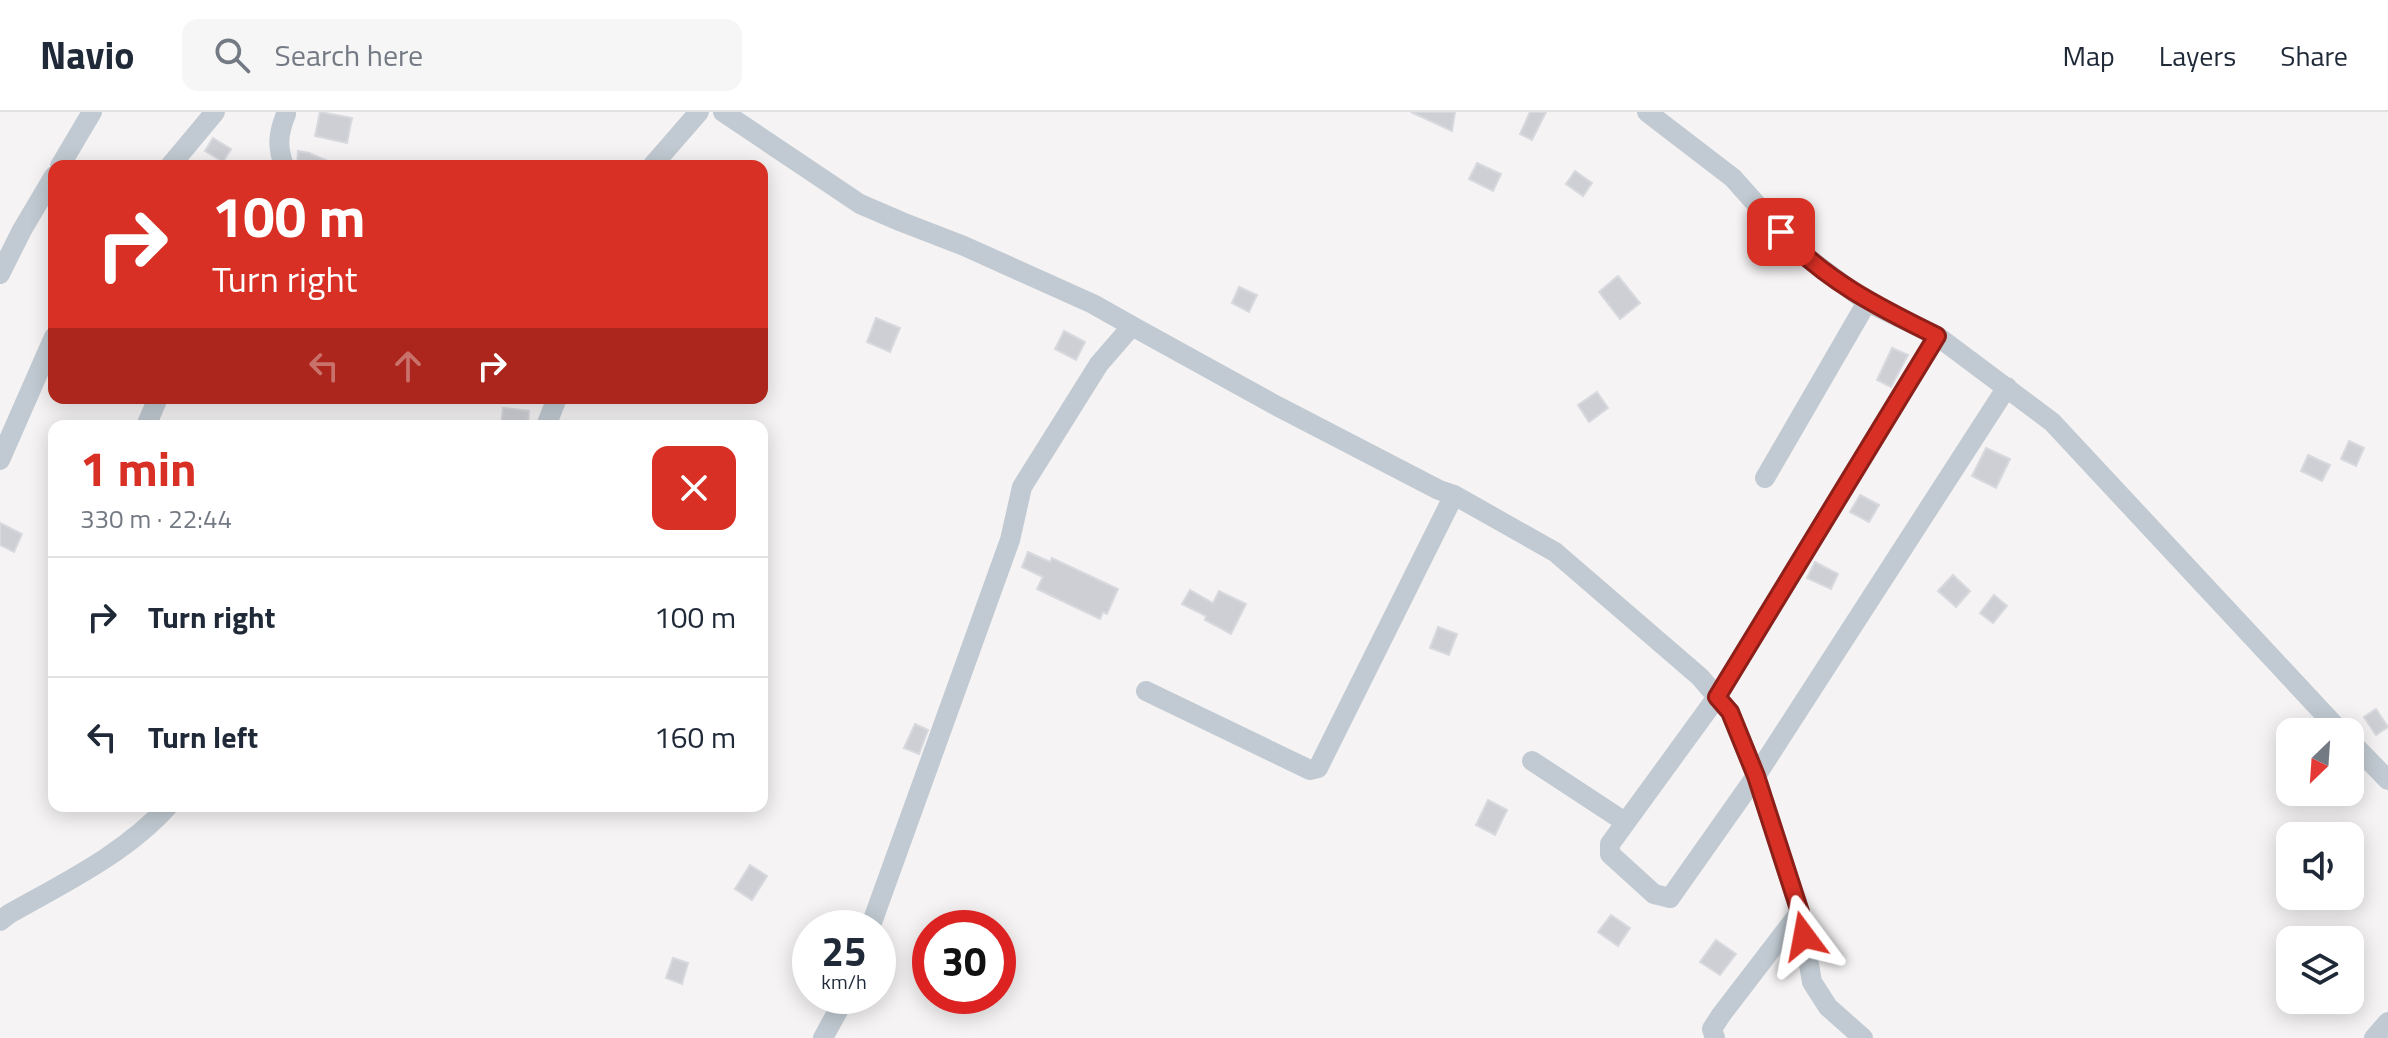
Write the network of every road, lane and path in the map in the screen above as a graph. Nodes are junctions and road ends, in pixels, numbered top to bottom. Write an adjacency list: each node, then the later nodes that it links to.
1 (92, 112): 7 (street)
2 (215, 112): 8 (street)
3 (699, 112): 10 (street)
4 (723, 112): 14 (street)
5 (1647, 112): 13 (street)
6 (284, 113): 9 (street)
7 (64, 160)
8 (175, 160)
9 (282, 160)
10 (657, 160)
11 (48, 186): 12 (street)
12 (0, 274)
13 (1867, 302): 15 (street); 19 (street)
14 (1132, 326): 20 (street); 30 (street)
15 (1937, 336): 17 (street); 22 (street)
16 (48, 351): 18 (street)
17 (2007, 387): 23 (street); 26 (street)
18 (0, 460)
19 (1765, 478)
20 (1454, 495): 21 (street); 22 (street)
21 (1146, 691)
22 (1717, 697): 26 (street); 29 (street)
23 (2328, 718)
24 (2364, 755): 27 (street)
25 (1532, 761): 29 (street)
26 (1756, 776): 29 (street); 31 (street)
27 (2388, 780)
28 (161, 812): 32 (street)
29 (1625, 822)
30 (876, 910)
31 (1800, 912): 36 (street); 37 (street)
32 (0, 921)
33 (836, 1014): 35 (street)
34 (2388, 1022): 38 (street)
35 (823, 1038)
36 (1715, 1038)
37 (1863, 1038)
38 (2374, 1038)

